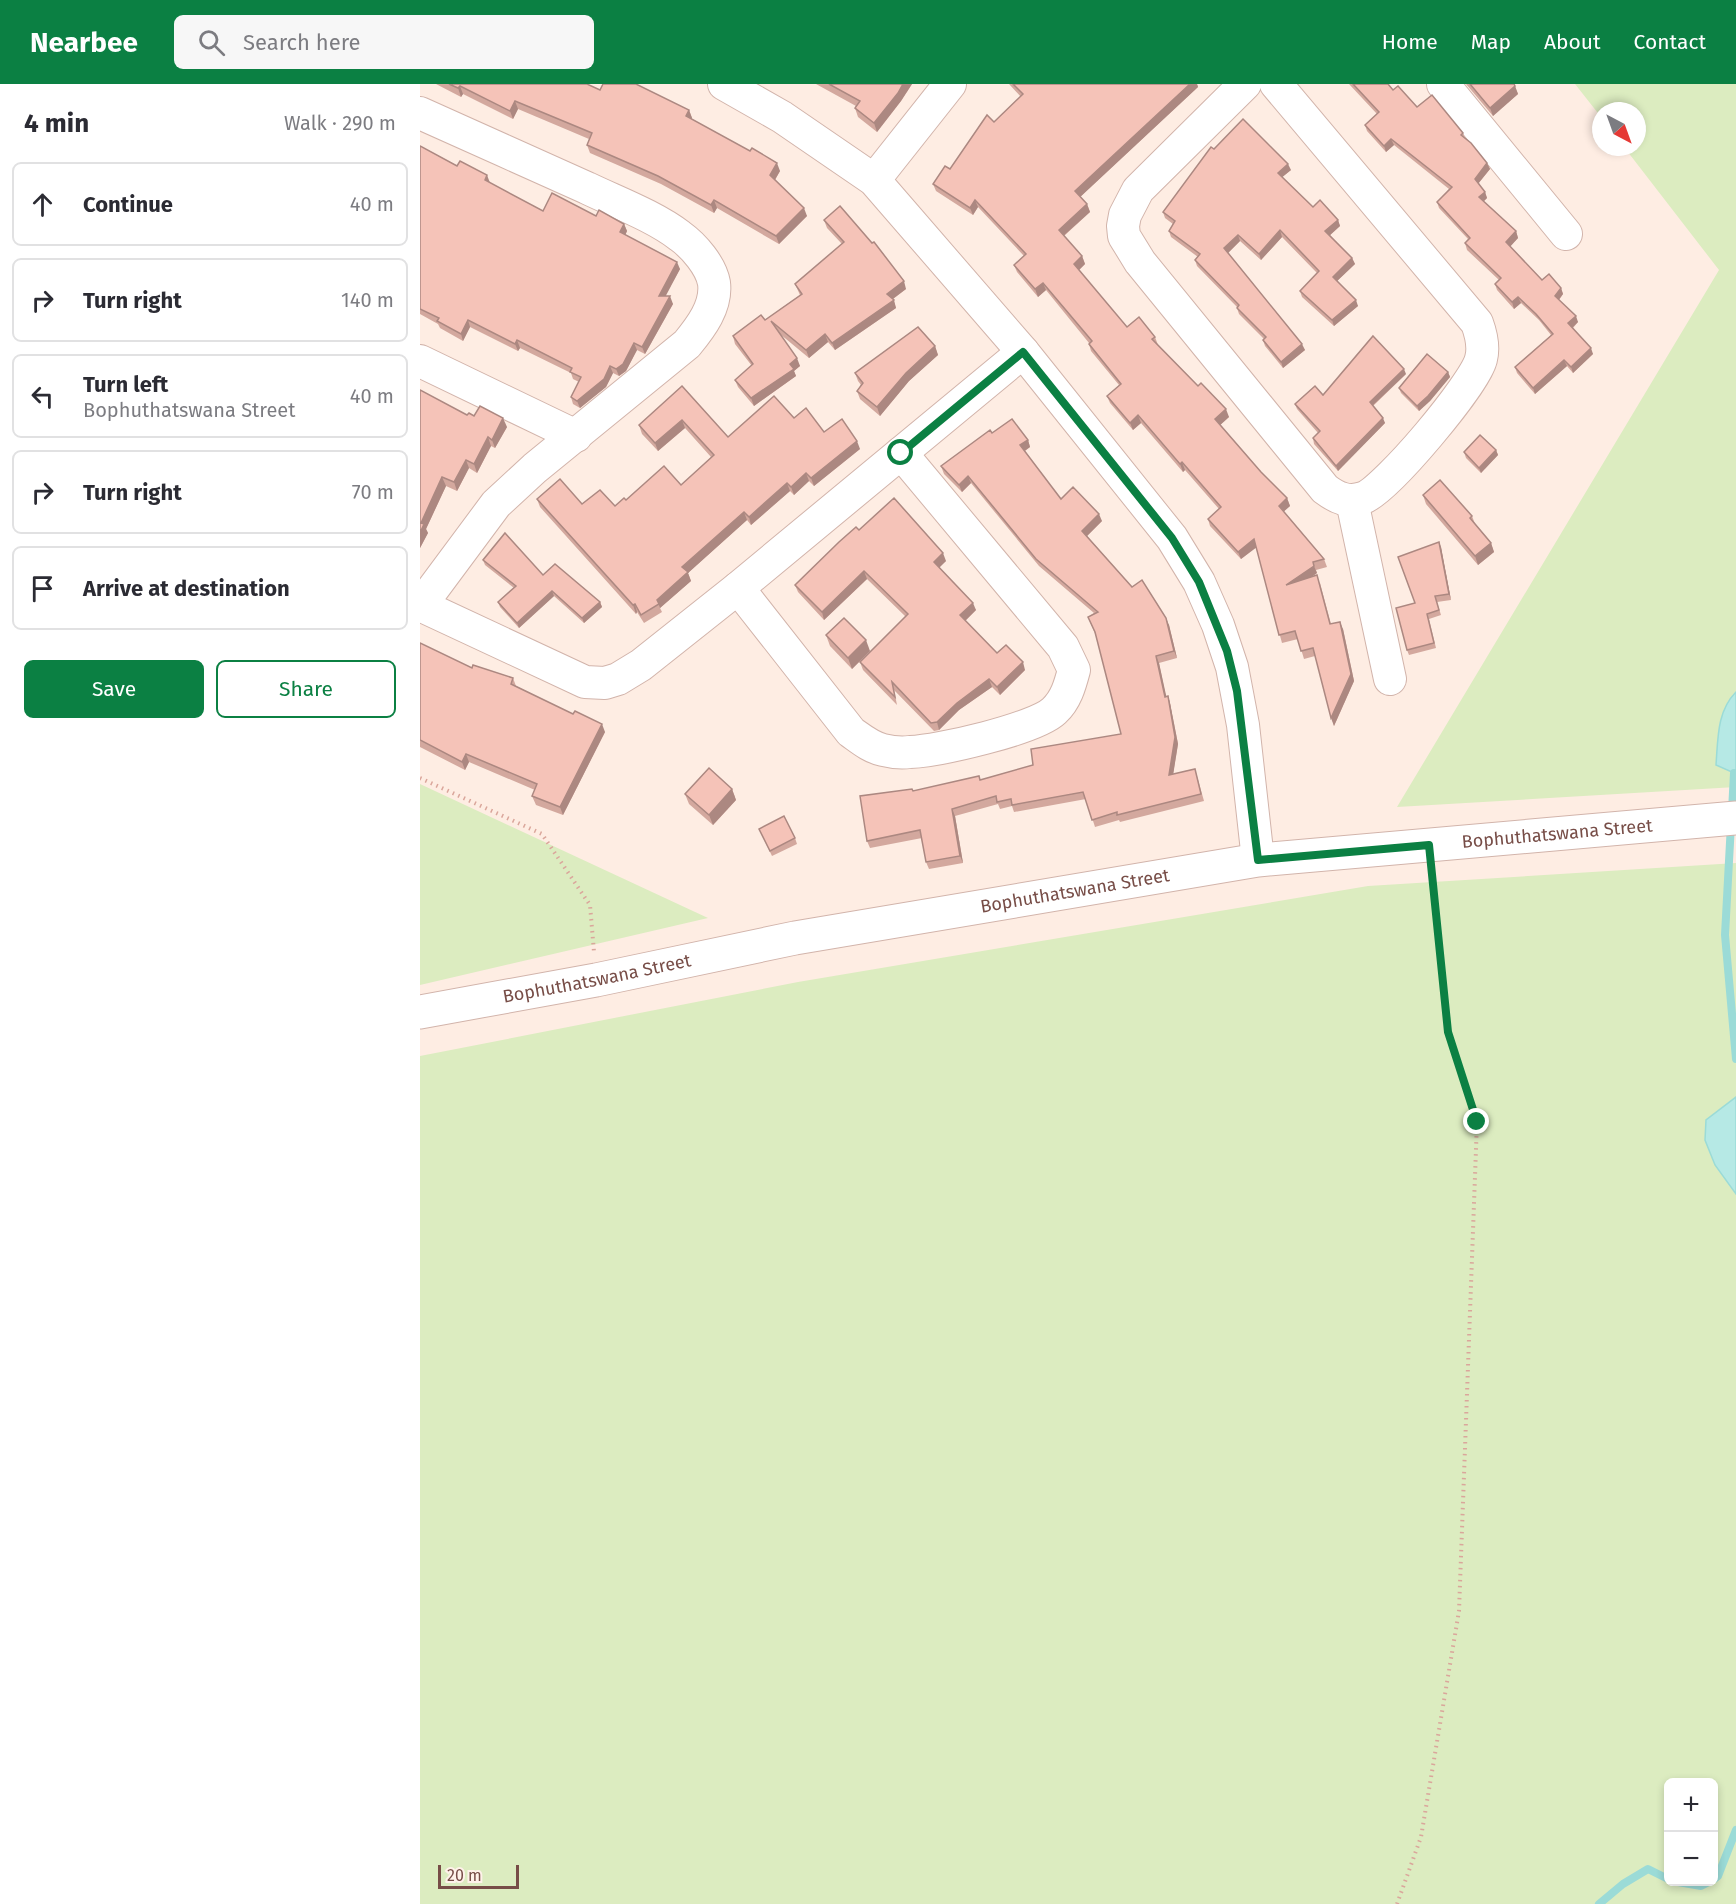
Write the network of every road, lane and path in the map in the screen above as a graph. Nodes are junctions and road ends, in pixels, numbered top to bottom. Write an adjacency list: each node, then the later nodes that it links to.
1 (724, 84): 7 (street)
2 (950, 84): 7 (street)
3 (1245, 84): 13 (street)
4 (1276, 84): 13 (street)
5 (1443, 84): 8 (street)
6 (420, 113): 11 (street)
7 (874, 180): 9 (street)
8 (1566, 234)
9 (1023, 352): 12 (street); 20 (street)
10 (420, 361): 11 (street)
11 (576, 436): 15 (street)
12 (901, 453): 14 (street); 14 (street)
13 (1352, 501): 16 (street)
14 (738, 588): 15 (street)
15 (420, 605)
16 (1390, 679)
17 (420, 778): 21 (path)
18 (1736, 818): 19 (street, Bophuthatswana Street)
19 (1429, 845): 20 (street, Bophuthatswana Street); 23 (path)
20 (1258, 860): 21 (street, Bophuthatswana Street)
21 (596, 980): 22 (street, Bophuthatswana Street)
22 (420, 1012)
23 (1397, 1904)

